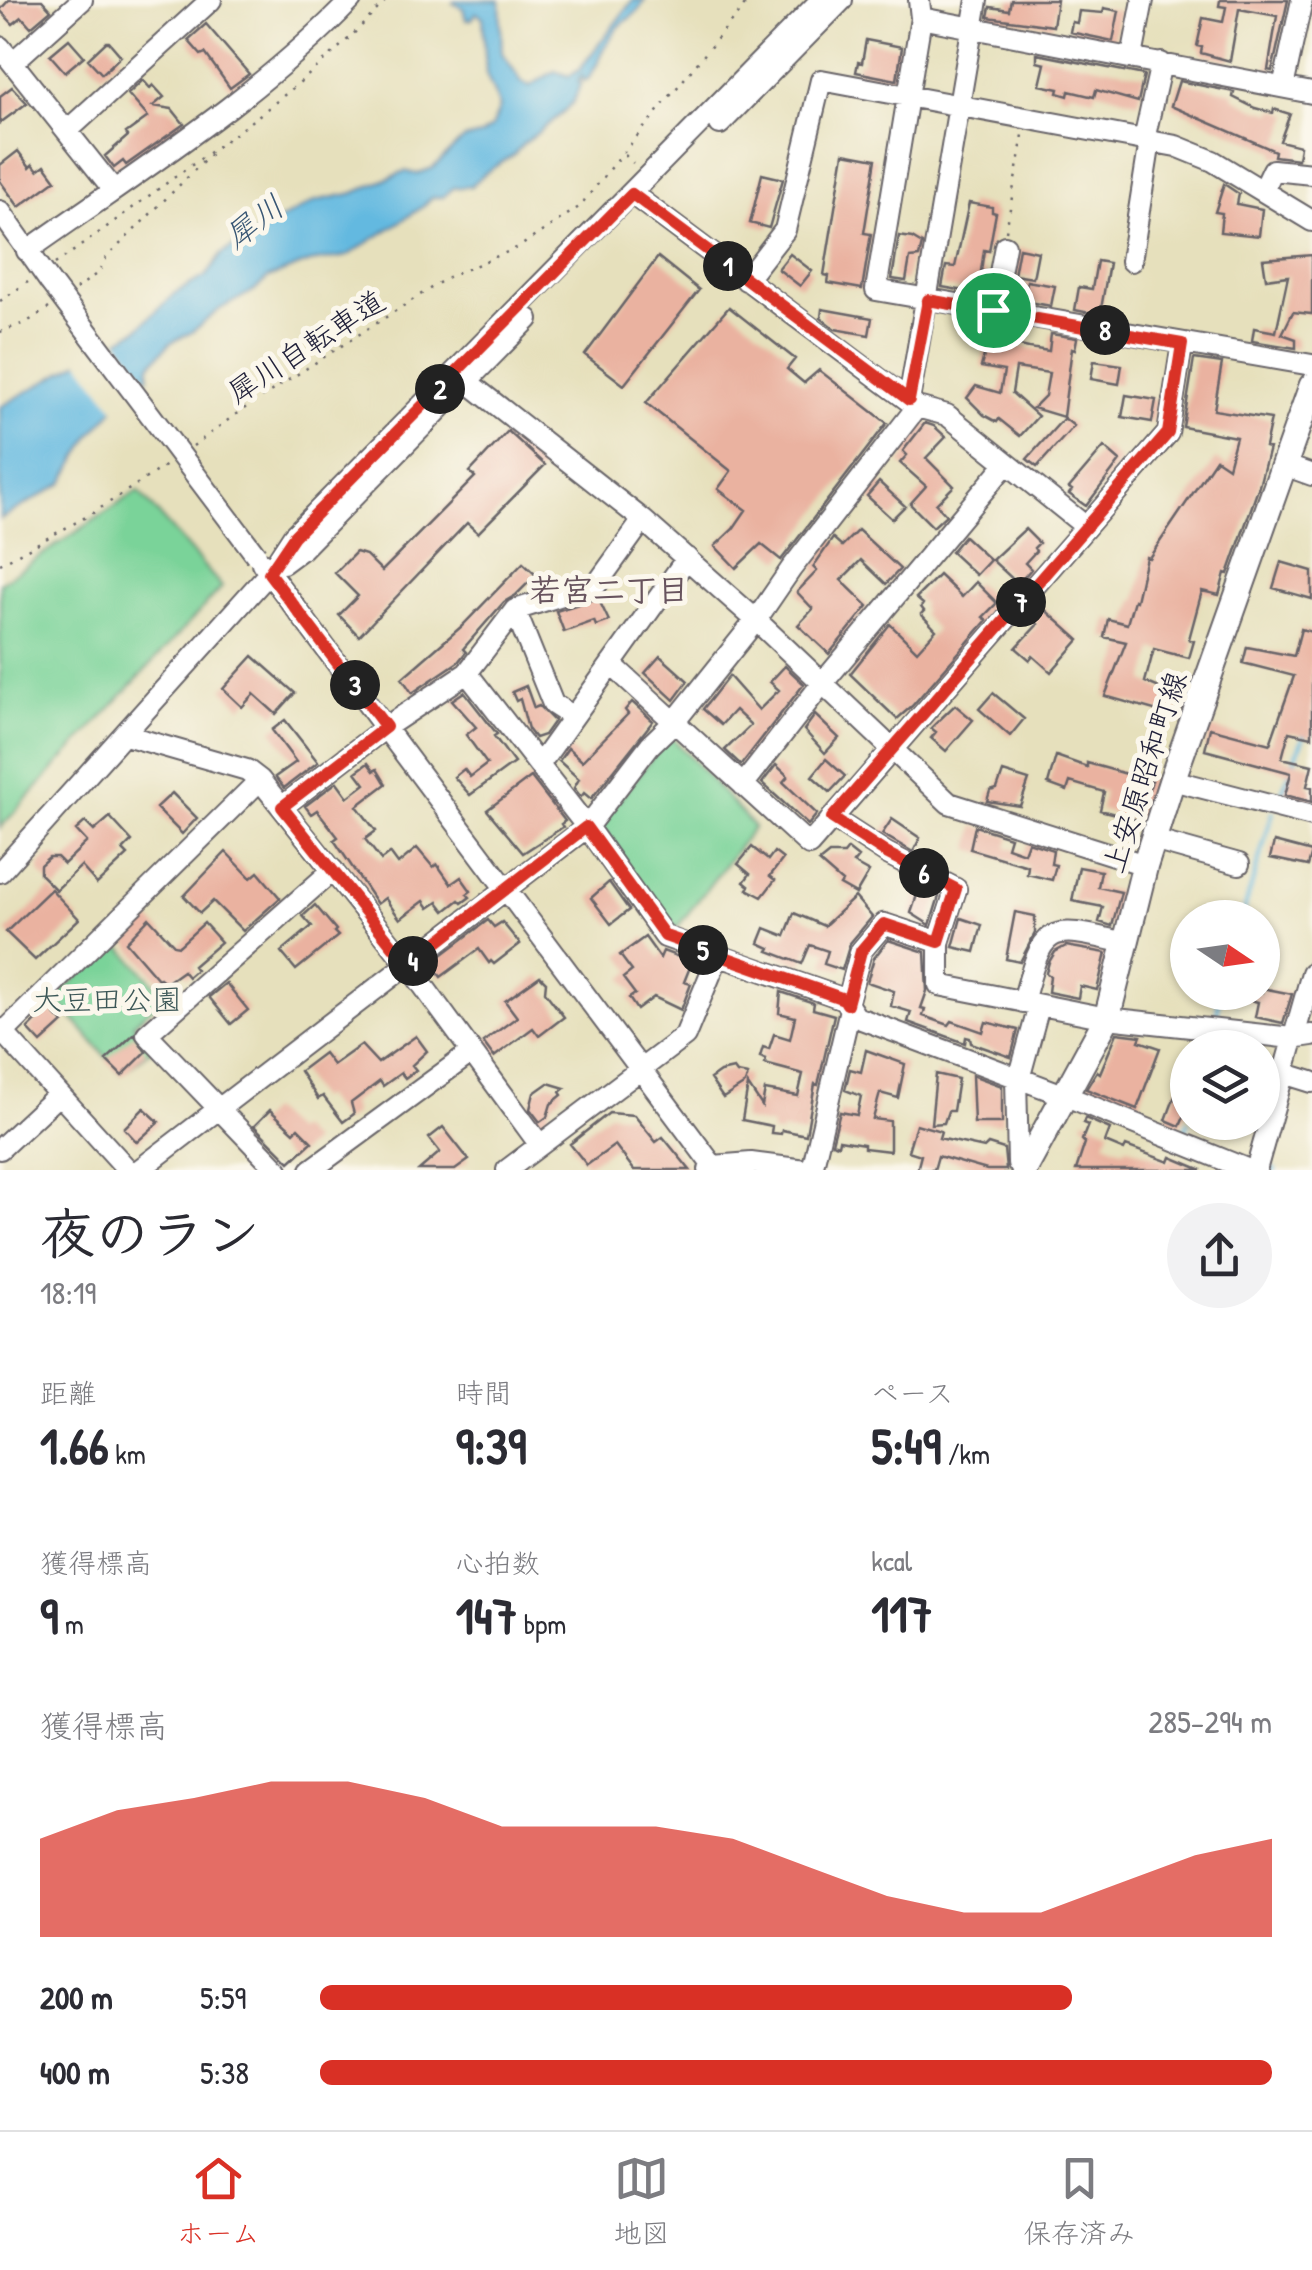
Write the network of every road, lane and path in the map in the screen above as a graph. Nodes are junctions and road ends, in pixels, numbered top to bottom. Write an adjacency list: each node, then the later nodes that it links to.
1 (82, 0): 13 (street)
2 (211, 0): 21 (street)
3 (351, 0): 27 (street)
4 (386, 0): 23 (path)
5 (749, 0): 24 (path, 犀川自転車道)
6 (820, 0): 29 (street)
7 (842, 0): 29 (street)
8 (978, 0): 12 (street)
9 (1143, 0): 14 (street)
10 (1302, 0): 16 (street)
11 (920, 9): 12 (street); 18 (street)
12 (973, 26): 14 (street); 19 (street)
13 (7, 54): 21 (street)
14 (1132, 57): 15 (street)
15 (1161, 63): 16 (street); 22 (street)
16 (1283, 87): 17 (street)
17 (1312, 92)
18 (909, 95): 19 (street); 35 (street); 38 (street)
19 (960, 104): 20 (street); 38 (street)
20 (1026, 119): 22 (street); 32 (path)
21 (67, 131): 27 (street)
22 (1147, 141): 28 (street); 34 (street)
23 (219, 146): 36 (path); 37 (path)
24 (624, 154): 25 (path); 47 (path, 犀川自転車道)
25 (633, 163)
26 (1312, 174): 28 (street)
27 (113, 190): 33 (street)
28 (1263, 191): 31 (street)
29 (637, 198): 35 (street); 44 (street)
30 (0, 211): 33 (street)
31 (1312, 222)
32 (1005, 246): 40 (street)
33 (27, 251): 36 (street)
34 (1131, 262)
35 (746, 280): 46 (street)
36 (50, 286): 39 (path); 41 (path); 56 (street, bridge)
37 (71, 292)
38 (928, 300): 40 (street); 46 (street)
39 (0, 301)
40 (993, 310): 42 (street)
41 (0, 332)
42 (1182, 344): 43 (street); 53 (street)
43 (1312, 364)
44 (461, 378): 52 (street); 56 (street)
45 (1312, 386): 50 (main road, 上安原昭和町線)
46 (913, 404): 49 (street); 58 (street)
47 (192, 446)
48 (178, 456): 55 (path)
49 (1006, 464): 53 (street); 61 (street)
50 (1284, 465): 51 (street); 69 (main road, 上安原昭和町線)
51 (1311, 475)
52 (643, 520): 54 (street); 57 (street)
53 (1084, 526): 66 (street)
54 (686, 558): 58 (street); 59 (street)
55 (0, 564)
56 (269, 573): 64 (street); 65 (street)
57 (515, 610): 60 (street); 62 (street)
58 (756, 620): 61 (street); 63 (street)
59 (611, 664): 62 (street); 63 (street)
60 (467, 673): 64 (street); 67 (street)
61 (821, 685): 66 (street); 70 (street)
62 (573, 717): 67 (street)
63 (676, 720): 70 (street); 74 (street)
64 (386, 727): 71 (street); 79 (street)
65 (125, 735): 68 (street); 78 (street)
66 (892, 750): 73 (street); 75 (street)
67 (538, 766): 74 (street)
68 (260, 780): 71 (street); 88 (street)
69 (1172, 780): 72 (street); 75 (main road, 上安原昭和町線)
70 (744, 785): 73 (street)
71 (282, 807): 77 (street)
72 (1312, 816)
73 (832, 818): 80 (street)
74 (586, 827): 79 (street); 82 (street)
75 (1149, 852): 76 (street); 81 (main road, 上安原昭和町線)
76 (1239, 864)
77 (333, 870): 83 (street); 97 (street)
78 (0, 872)
79 (504, 890): 83 (street); 91 (street)
80 (939, 942): 85 (street); 86 (street)
81 (1126, 942): 85 (street); 87 (main road, 上安原昭和町線)
82 (718, 956): 86 (street); 91 (street)
83 (408, 965): 90 (street); 97 (street)
84 (1312, 973): 89 (street)
85 (1031, 1004): 87 (street); 93 (street)
86 (849, 1006): 93 (street); 108 (street)
87 (1107, 1018): 89 (street); 96 (main road, 上安原昭和町線)
88 (1, 1033): 95 (street)
89 (1302, 1036): 92 (street)
90 (472, 1052): 98 (street); 105 (street)
91 (642, 1071): 98 (street); 101 (street)
92 (1283, 1073): 94 (street); 109 (street)
93 (1018, 1078): 96 (street); 100 (street)
94 (1312, 1082)
95 (59, 1094): 99 (street); 102 (street)
96 (1066, 1096): 100 (main road, 上安原昭和町線); 109 (street)
97 (218, 1108): 103 (street); 104 (street)
98 (540, 1144): 106 (street)
99 (0, 1149)
100 (1025, 1168)
101 (713, 1169): 107 (street)
102 (128, 1170)
103 (139, 1170)
104 (278, 1170)
105 (311, 1170)
106 (507, 1170)
107 (804, 1170)
108 (812, 1170)
109 (1252, 1170)

